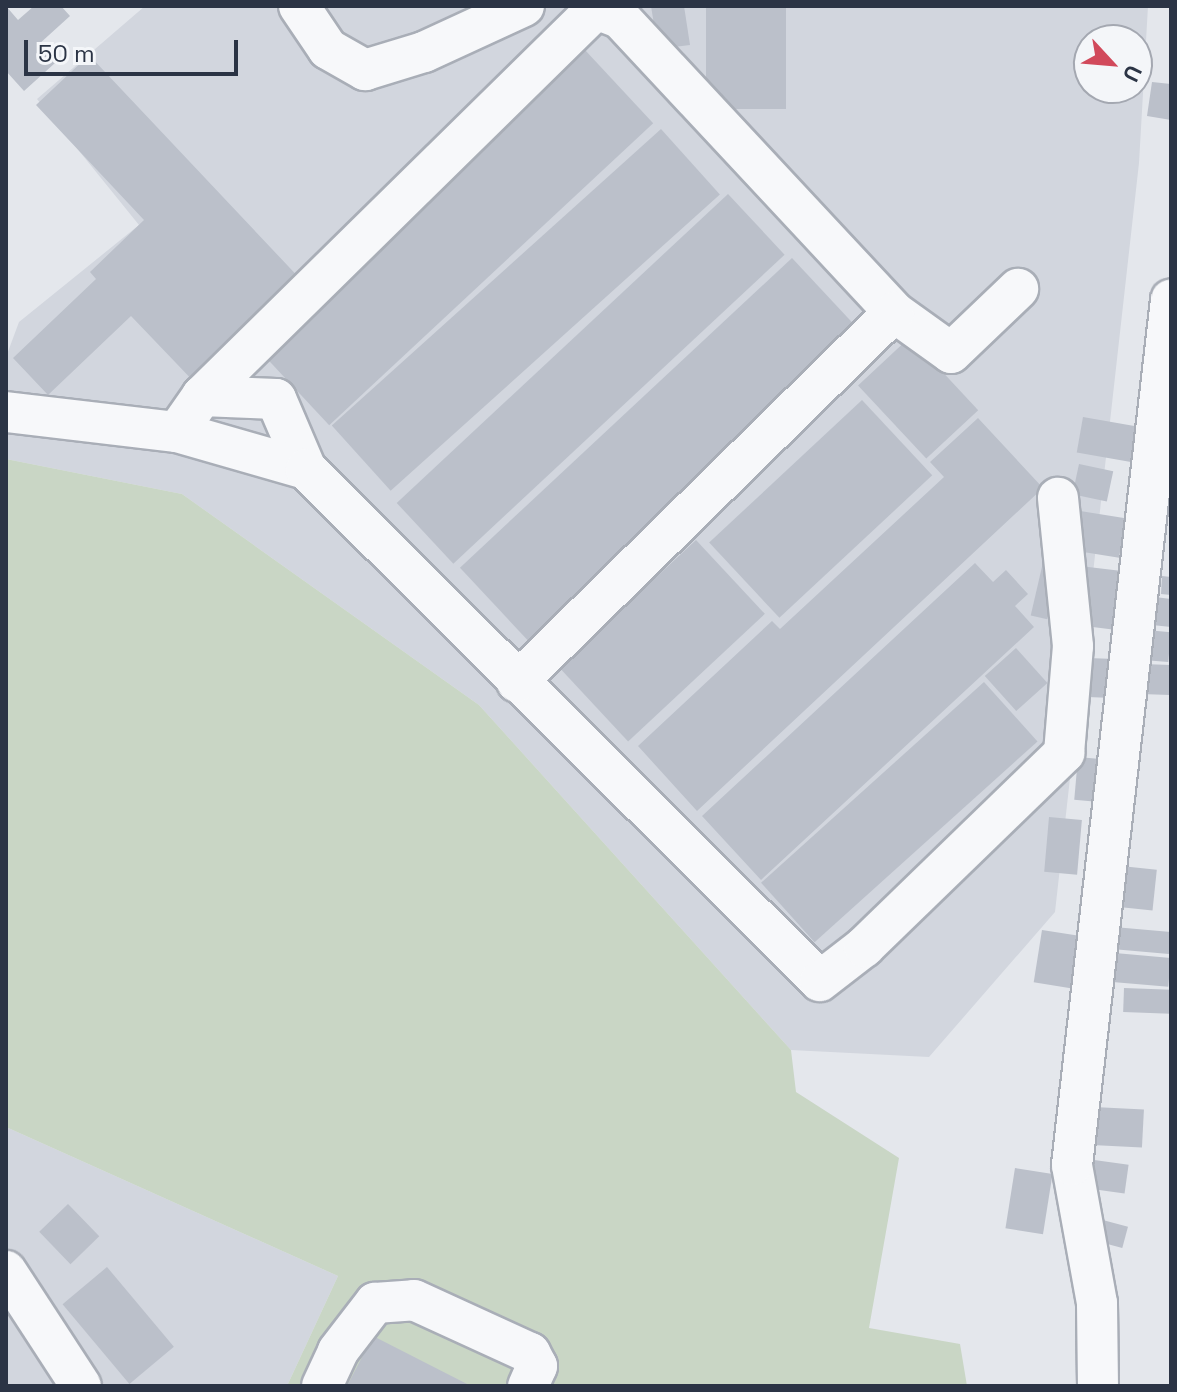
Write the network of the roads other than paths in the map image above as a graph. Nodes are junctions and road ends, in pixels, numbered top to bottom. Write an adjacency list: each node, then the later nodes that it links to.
1 (299, 6): 2 (street)
2 (524, 6)
3 (1018, 289): 5 (street)
4 (1171, 300): 16 (street)
5 (894, 312): 6 (street); 11 (street)
6 (202, 396): 8 (street); 9 (street)
7 (6, 412): 8 (street)
8 (177, 432): 9 (street)
9 (306, 469): 11 (street)
10 (1058, 498): 11 (street)
11 (517, 682)
12 (6, 1271): 13 (street)
13 (81, 1386)
14 (322, 1386): 15 (street)
15 (528, 1386)
16 (1098, 1386)

